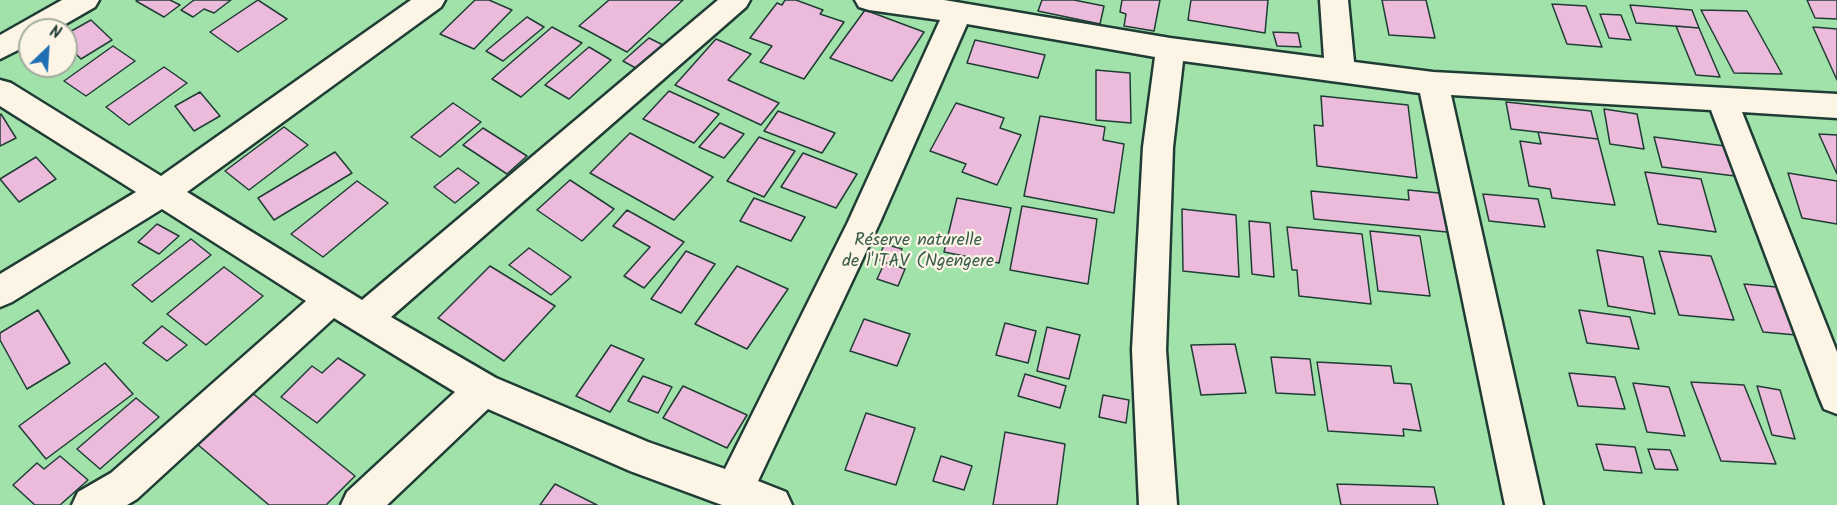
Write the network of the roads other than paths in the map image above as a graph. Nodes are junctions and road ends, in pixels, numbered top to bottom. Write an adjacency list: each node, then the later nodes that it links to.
1 (85, 0): 7 (street)
2 (431, 0): 16 (street)
3 (736, 0): 19 (street)
4 (869, 0): 6 (street)
5 (1334, 0): 11 (street)
6 (958, 12): 10 (street); 22 (street)
7 (54, 18)
8 (18, 38): 9 (street)
9 (0, 48)
10 (1170, 50): 11 (street); 26 (street)
11 (1340, 72): 12 (street)
12 (1433, 82): 14 (street); 27 (street)
13 (0, 91): 16 (street)
14 (1722, 99): 15 (street); 21 (street)
15 (1837, 106)
16 (163, 192): 17 (street); 18 (street)
17 (0, 292)
18 (333, 298): 19 (street); 23 (street)
19 (364, 319): 20 (street)
20 (483, 390): 22 (street); 24 (street)
21 (1837, 397)
22 (734, 490): 25 (street)
23 (91, 505)
24 (360, 505)
25 (773, 505)
26 (1158, 505)
27 (1524, 505)

